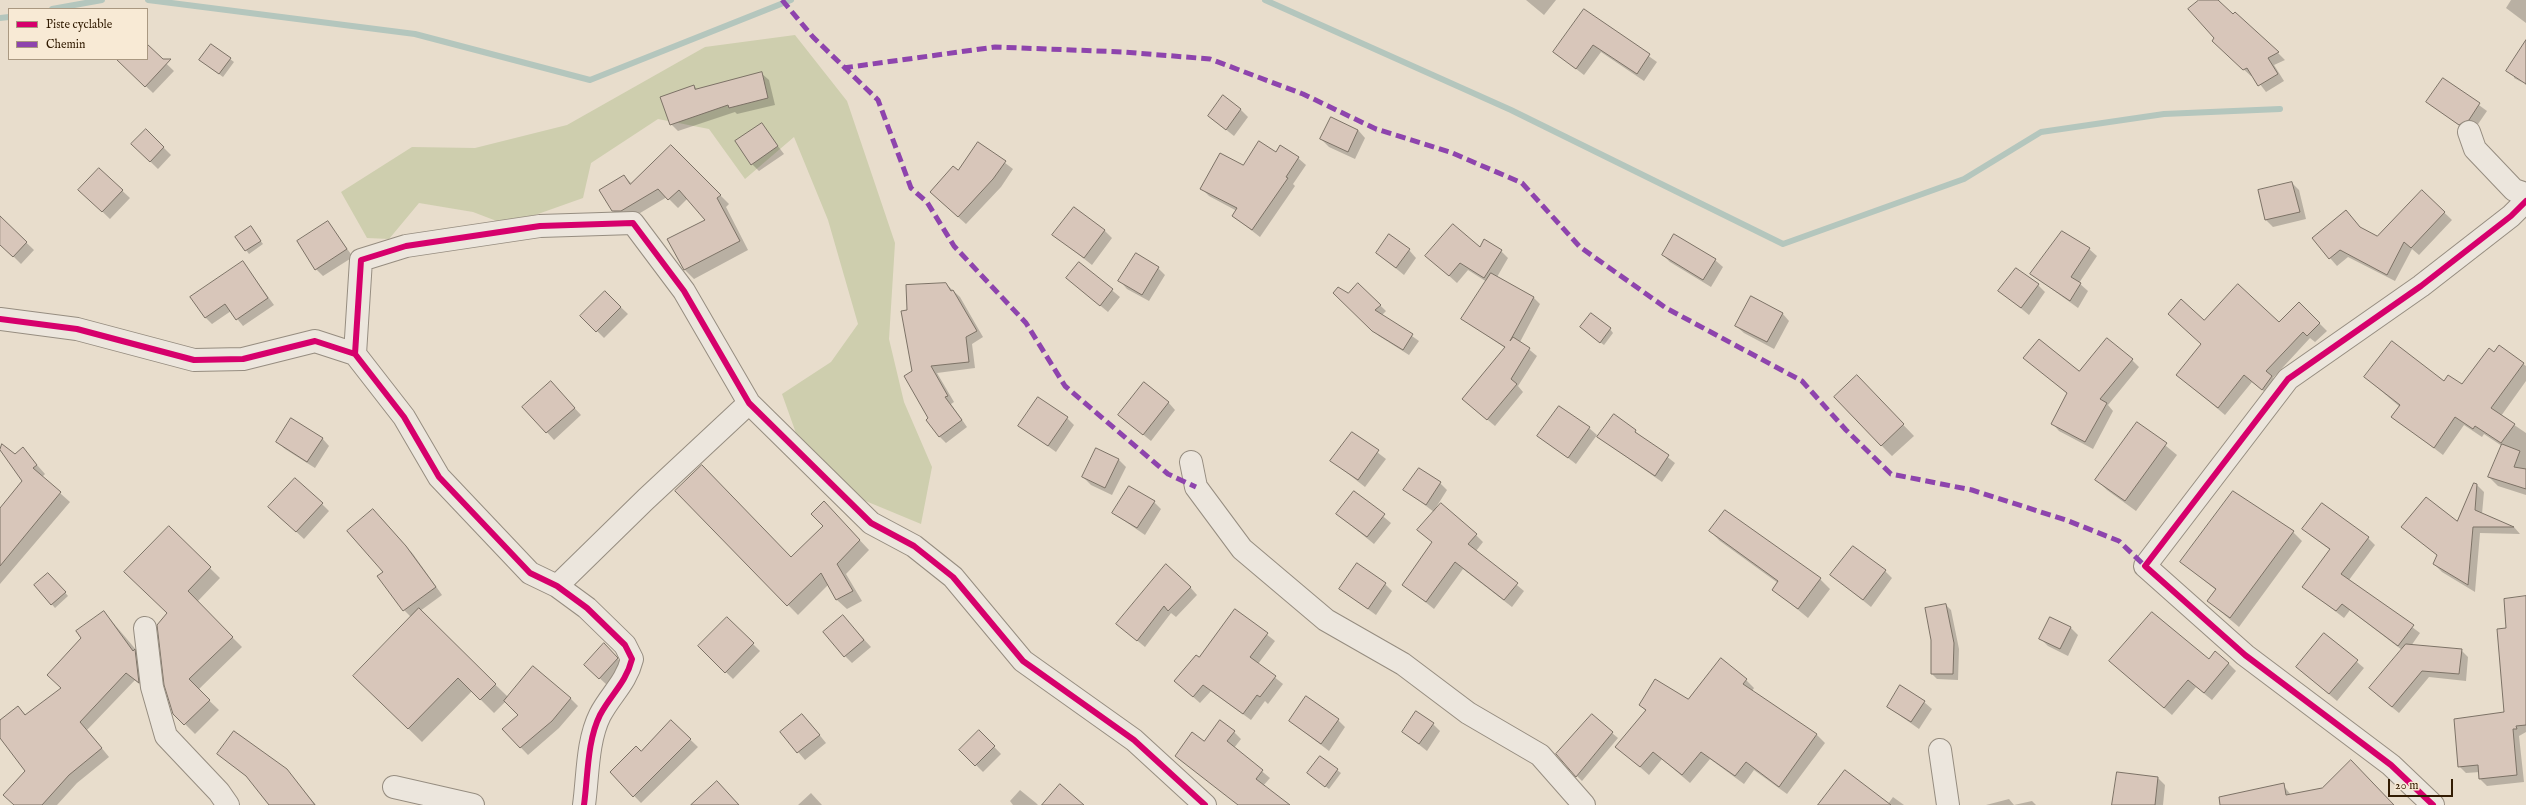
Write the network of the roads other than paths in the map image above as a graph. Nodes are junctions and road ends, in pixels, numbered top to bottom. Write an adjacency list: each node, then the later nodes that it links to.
1 (2469, 132): 2 (street)
2 (2526, 194)
3 (2526, 200): 18 (street)
4 (0, 319): 5 (street)
5 (355, 354): 6 (street); 8 (street)
6 (749, 403): 8 (street); 15 (street)
7 (1191, 462): 16 (street)
8 (557, 586): 14 (street)
9 (145, 628): 12 (street)
10 (1940, 750): 17 (street)
11 (394, 787): 13 (street)
12 (228, 805)
13 (473, 805)
14 (584, 805)
15 (1205, 805)
16 (1584, 805)
17 (1948, 805)
18 (2433, 805)

